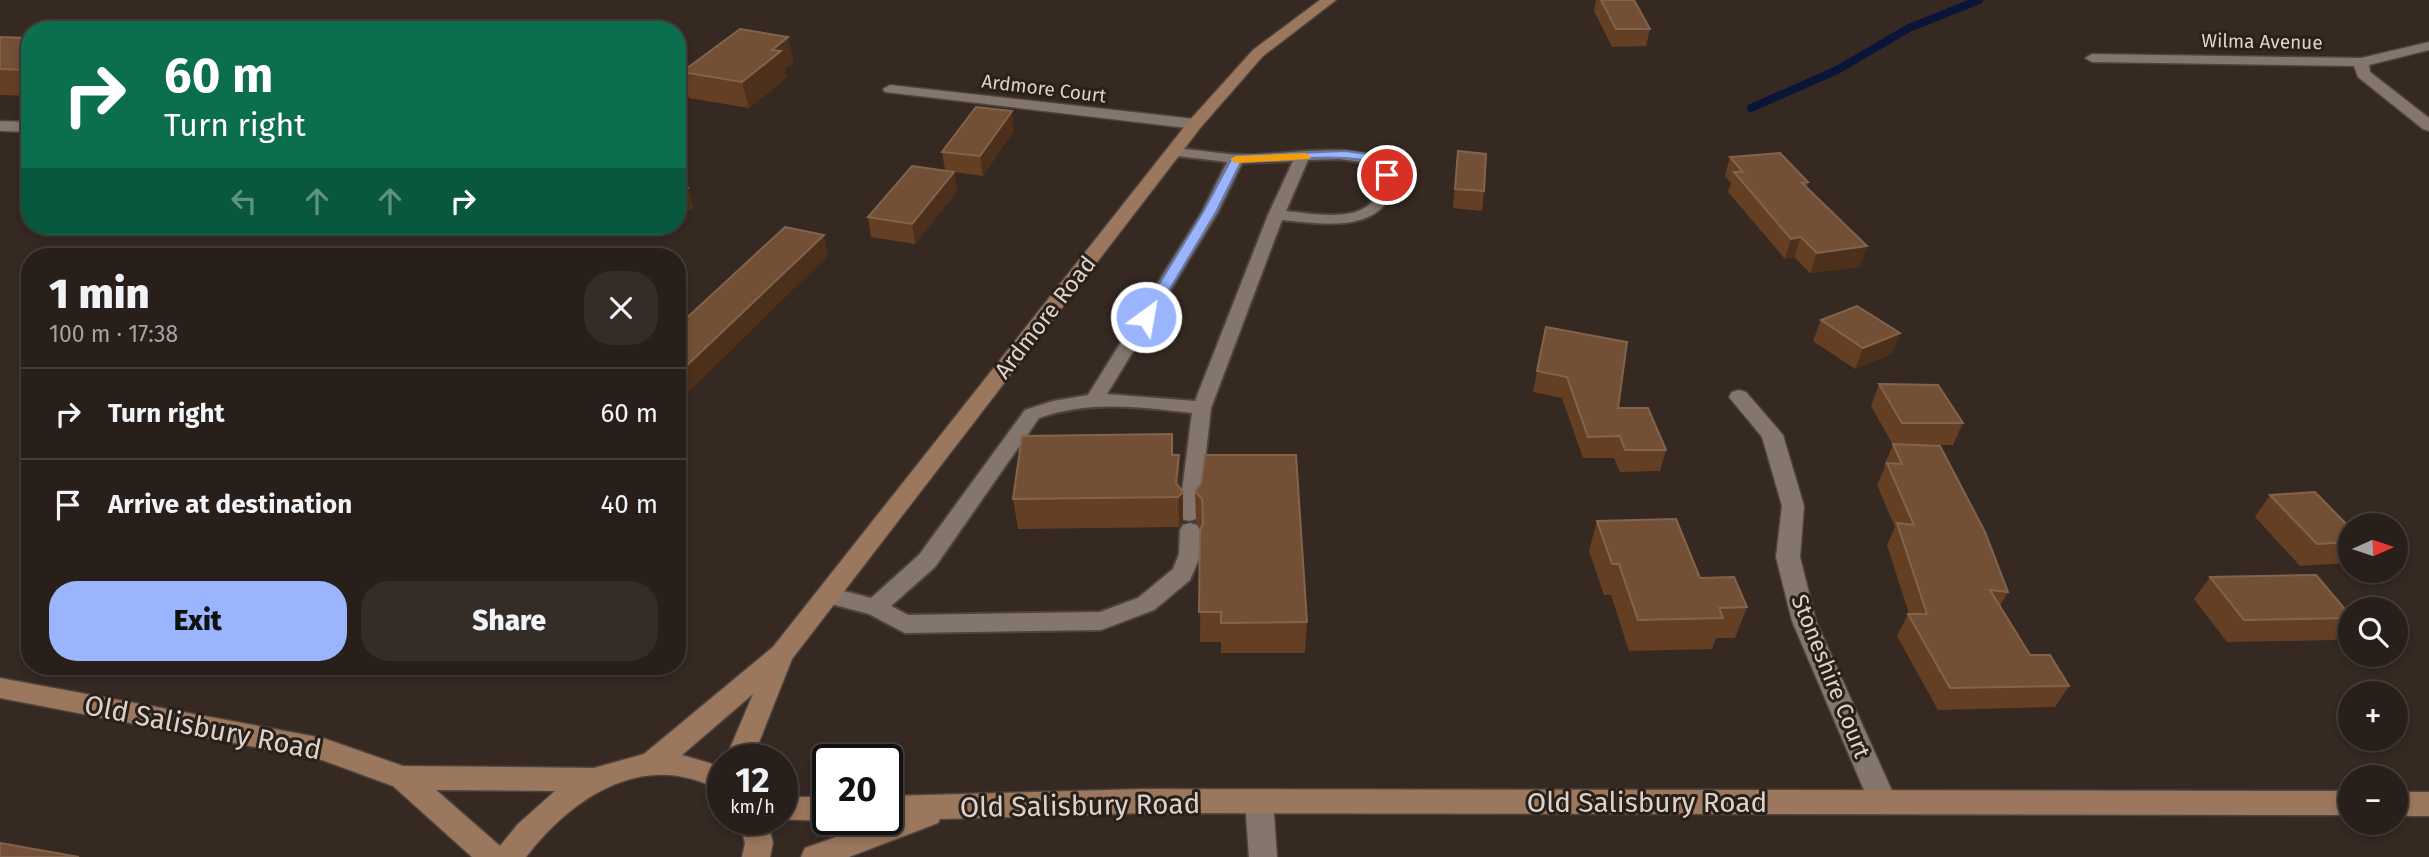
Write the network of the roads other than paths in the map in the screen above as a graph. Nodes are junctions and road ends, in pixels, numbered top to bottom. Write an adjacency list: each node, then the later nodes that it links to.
1 (1329, 0): 6 (main road, Ardmore Road)
2 (2429, 46): 4 (street, Wilma Avenue)
3 (2092, 58): 4 (street, Wilma Avenue)
4 (2361, 62): 7 (street)
5 (890, 89): 6 (street, Ardmore Court)
6 (1195, 124): 10 (main road, Ardmore Road)
7 (2429, 126)
8 (0, 127): 9 (street)
9 (21, 127)
10 (1174, 152): 12 (lane); 17 (main road, Ardmore Road)
11 (1302, 157): 12 (lane); 13 (lane); 13 (lane)
12 (1237, 158): 15 (lane)
13 (1276, 215): 16 (lane)
14 (1739, 397): 27 (street, Stoneshire Court)
15 (1095, 398): 16 (lane); 18 (lane)
16 (1202, 408): 18 (lane)
17 (828, 595): 18 (lane); 19 (main road, Ardmore Road)
18 (875, 607)
19 (782, 654): 21 (main road, Ardmore Road); 22 (main road, Ardmore Road)
20 (0, 688): 24 (main road, Old Salisbury Road)
21 (745, 744)
22 (652, 764): 23 (main road, Old Salisbury Road); 25 (main road, Old Salisbury Road)
23 (707, 770)
24 (403, 778): 25 (main road, Old Salisbury Road); 34 (main road, Old Salisbury Road)
25 (594, 780): 35 (main road, Old Salisbury Road)
26 (1259, 801): 27 (main road, Old Salisbury Road); 32 (main road, Old Salisbury Road); 38 (street)
27 (1882, 802): 28 (main road, Old Salisbury Road)
28 (2338, 803)
29 (2408, 804): 30 (main road)
30 (2429, 804)
31 (903, 808): 32 (main road, Old Salisbury Road)
32 (943, 808): 37 (main road, Old Salisbury Road)
33 (757, 835): 36 (main road)
34 (492, 857)
35 (509, 857)
36 (756, 857)
37 (816, 857)
38 (1262, 857)

